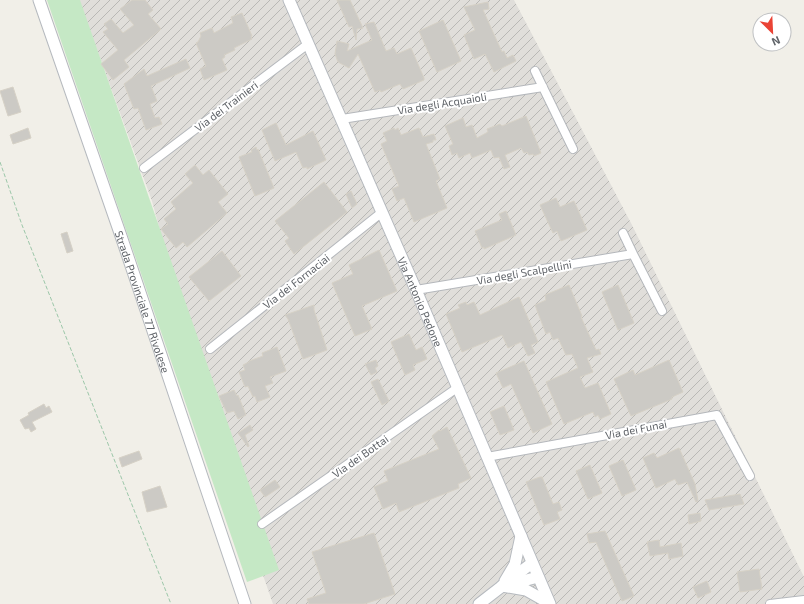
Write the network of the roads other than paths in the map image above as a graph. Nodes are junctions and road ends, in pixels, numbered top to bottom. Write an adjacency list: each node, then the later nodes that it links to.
1 (39, 0): 25 (street, Strada Provinciale 77 Rivolese)
2 (289, 0): 3 (street, Via Antonio Pedone)
3 (308, 44): 6 (street, Via Antonio Pedone); 8 (street, Via dei Trainieri)
4 (535, 71): 5 (street)
5 (543, 87): 6 (street, Via degli Acquaioli); 7 (street)
6 (342, 119): 9 (street, Via Antonio Pedone)
7 (573, 149)
8 (144, 168)
9 (381, 214): 12 (street, Via Antonio Pedone); 14 (street, Via dei Fornaciai)
10 (623, 233): 11 (street)
11 (633, 254): 12 (street, Via degli Scalpellini); 13 (street)
12 (416, 290): 15 (street, Via Antonio Pedone)
13 (662, 311)
14 (210, 349)
15 (457, 388): 16 (street, Via Antonio Pedone); 18 (street, Via dei Bottai)
16 (487, 457): 17 (street, Via dei Funai); 19 (street, Via Antonio Pedone)
17 (750, 476)
18 (262, 524)
19 (521, 536): 20 (street, Via Antonio Pedone); 22 (street)
20 (532, 563): 21 (street, Via Antonio Pedone); 22 (street)
21 (538, 576): 22 (street); 24 (street, Via Antonio Pedone)
22 (502, 586): 24 (street); 26 (street)
23 (804, 600): 27 (street)
24 (549, 603)
25 (245, 604)
26 (479, 604)
27 (770, 604)

